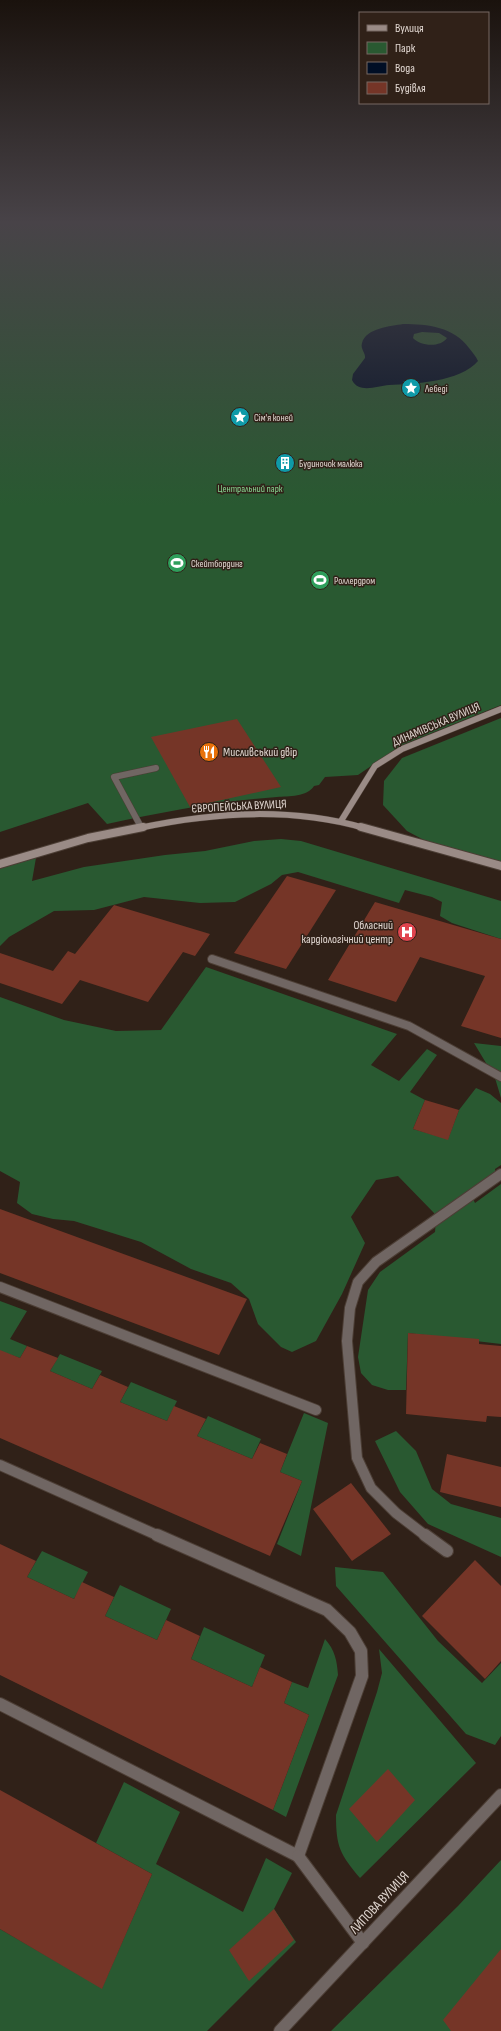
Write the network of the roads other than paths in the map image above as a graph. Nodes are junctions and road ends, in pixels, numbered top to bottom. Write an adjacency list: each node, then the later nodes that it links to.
1 (501, 709): 3 (main road, ДИНАМІВСЬКА ВУЛИЦЯ)
2 (156, 768): 4 (street)
3 (341, 821): 4 (main road, ЄВРОПЕЙСЬКА ВУЛИЦЯ); 6 (main road, ЄВРОПЕЙСЬКА ВУЛИЦЯ)
4 (141, 827): 5 (main road, ЄВРОПЕЙСЬКА ВУЛИЦЯ)
5 (0, 864)
6 (501, 866)
7 (212, 959): 8 (street)
8 (501, 1077)
9 (501, 1174): 13 (street)
10 (0, 1286): 11 (street)
11 (316, 1410)
12 (0, 1465): 16 (street)
13 (447, 1551)
14 (0, 1704): 16 (street)
15 (501, 1795): 17 (street, ЛИПОВА ВУЛИЦЯ)
16 (298, 1856): 17 (street)
17 (363, 1943): 18 (street, ЛИПОВА ВУЛИЦЯ)
18 (280, 2031)

